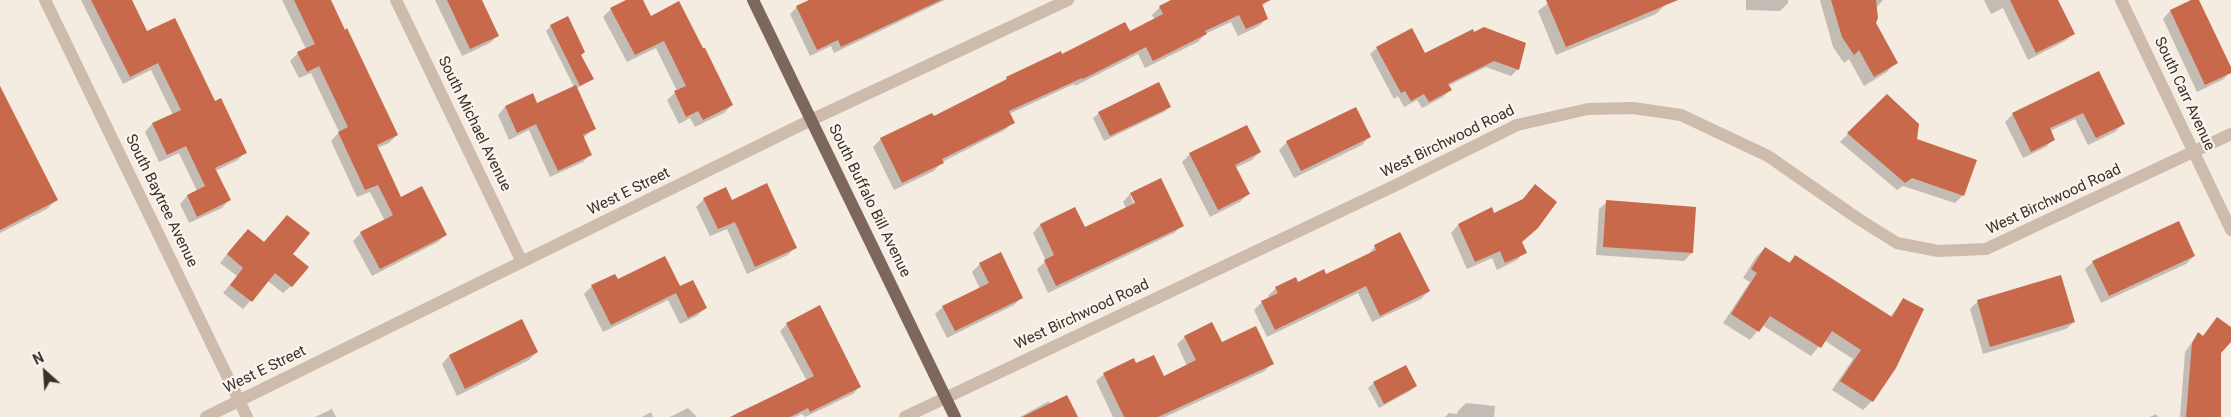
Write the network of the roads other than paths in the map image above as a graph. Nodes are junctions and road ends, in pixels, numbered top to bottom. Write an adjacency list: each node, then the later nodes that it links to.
1 (45, 0): 12 (street, South Baytree Avenue)
2 (396, 0): 10 (street, South Michael Avenue)
3 (753, 0): 6 (main road, South Buffalo Bill Avenue)
4 (1068, 0): 6 (street, West E Street)
5 (2122, 0): 8 (street, South Carr Avenue)
6 (811, 120): 10 (street, West E Street); 11 (main road, South Buffalo Bill Avenue)
7 (2231, 134): 8 (street, West Birchwood Road)
8 (2194, 152): 9 (street, South Carr Avenue); 11 (street, West Birchwood Road)
9 (2231, 230)
10 (522, 262): 12 (street, West E Street)
11 (945, 398): 15 (street, West Birchwood Road); 16 (main road, South Buffalo Bill Avenue)
12 (240, 401): 13 (street, West E Street); 14 (street, South Baytree Avenue)
13 (206, 417)
14 (247, 417)
15 (905, 417)
16 (954, 417)

